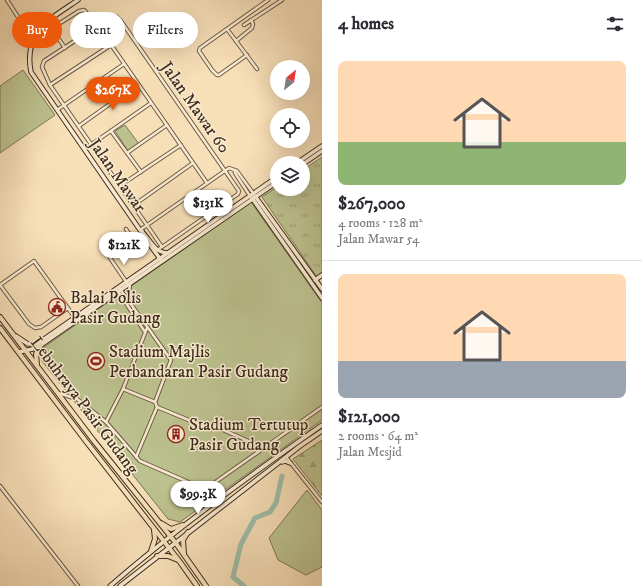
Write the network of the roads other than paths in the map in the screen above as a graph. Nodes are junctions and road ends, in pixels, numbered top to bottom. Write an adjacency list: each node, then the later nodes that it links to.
1 (7, 0): 6 (street)
2 (78, 0): 7 (main road, Jalan Mawar)
3 (268, 0): 5 (street)
4 (282, 0): 10 (street)
5 (256, 9): 10 (street); 15 (street)
6 (15, 12)
7 (60, 12)
8 (76, 12): 9 (street)
9 (87, 12)
10 (260, 14): 12 (street)
11 (70, 16): 19 (street)
12 (251, 20): 13 (street); 16 (street)
13 (244, 25)
14 (125, 26): 41 (street, Jalan Mawar 60)
15 (227, 29): 16 (street); 22 (street)
16 (236, 41): 22 (street)
17 (70, 45): 19 (street)
18 (32, 48): 29 (main road, Jalan Mawar)
19 (65, 48): 26 (street)
20 (106, 48): 26 (street)
21 (113, 48): 23 (street)
22 (247, 55): 24 (street)
23 (124, 64): 25 (street); 28 (street)
24 (257, 69)
25 (138, 84): 27 (street); 31 (street)
26 (50, 85): 28 (street)
27 (152, 103): 30 (street); 32 (street)
28 (65, 105): 29 (street); 31 (street)
29 (58, 110): 51 (main road, Jalan Mawar)
30 (167, 125): 34 (street); 37 (street)
31 (79, 126): 33 (street)
32 (111, 131): 33 (street); 37 (street)
33 (92, 144): 45 (street)
34 (180, 145): 40 (street); 42 (street)
35 (322, 146): 38 (main road)
36 (322, 151): 39 (main road)
37 (127, 153): 42 (street)
38 (307, 156)
39 (310, 159)
40 (193, 164): 43 (street); 48 (street)
41 (225, 170): 43 (street); 47 (street); 52 (street, Jalan Mawar 60)
42 (141, 172): 45 (street)
43 (207, 183): 49 (street)
44 (270, 183): 47 (main road)
45 (120, 185): 48 (street)
46 (270, 186): 47 (main road)
47 (253, 196): 54 (main road); 55 (main road); 58 (main road); 59 (main road)
48 (134, 205): 49 (street)
49 (147, 225): 51 (street); 52 (street)
50 (126, 229): 60 (street)
51 (141, 230): 53 (main road, Jalan Mawar)
52 (162, 247): 53 (street)
53 (156, 251): 54 (main road); 55 (main road, Jalan Mawar); 56 (main road)
54 (168, 253): 55 (main road)
55 (161, 260): 56 (main road); 60 (main road)
56 (151, 264): 60 (main road)
57 (322, 275): 58 (main road)
58 (316, 280): 59 (main road); 61 (main road)
59 (312, 282): 62 (main road)
60 (128, 283): 63 (main road); 68 (street)
61 (320, 283): 62 (main road); 64 (main road)
62 (314, 287): 66 (main road)
63 (118, 289): 65 (main road); 67 (street); 68 (street); 71 (main road)
64 (322, 289)
65 (112, 296): 67 (street); 71 (main road)
66 (322, 298)
67 (123, 299): 74 (street)
68 (128, 301): 72 (street)
69 (68, 308): 69 (street); 71 (street)
70 (0, 317): 75 (main road, Lebuhraya Pasir Gudang)
71 (76, 319): 75 (main road); 76 (main road)
72 (147, 327): 74 (street); 82 (street)
73 (0, 328): 78 (main road, Lebuhraya Pasir Gudang)
74 (145, 332): 80 (street)
75 (14, 334): 77 (main road, Lebuhraya Pasir Gudang)
76 (41, 345): 77 (main road); 79 (main road)
77 (26, 350): 78 (main road); 79 (main road, Lebuhraya Pasir Gudang)
78 (19, 352): 98 (main road, Lebuhraya Pasir Gudang)
79 (37, 365): 81 (main road, Lebuhraya Pasir Gudang)
80 (123, 389): 82 (street); 85 (street)
81 (58, 393): 85 (street); 97 (main road, Lebuhraya Pasir Gudang)
82 (155, 402): 83 (street)
83 (156, 407): 89 (street); 90 (street)
84 (322, 409): 89 (street)
85 (106, 422): 90 (street)
86 (322, 425): 88 (main road)
87 (322, 431): 91 (main road)
88 (291, 447): 91 (main road); 92 (main road)
89 (264, 448): 90 (street)
90 (136, 457)
91 (286, 457): 92 (main road); 93 (main road); 94 (street)
92 (274, 459): 99 (main road)
93 (278, 463): 94 (main road); 100 (main road)
94 (290, 463): 96 (street)
95 (0, 486): 109 (street)
96 (322, 502)
97 (156, 519): 99 (main road); 101 (main road, Lebuhraya Pasir Gudang)
98 (151, 525): 102 (main road, Lebuhraya Pasir Gudang); 105 (main road)
99 (183, 526): 101 (main road)
100 (188, 532): 103 (main road); 107 (main road)
101 (170, 536): 102 (main road); 103 (main road, Lebuhraya Pasir Gudang)
102 (164, 540): 104 (main road, Lebuhraya Pasir Gudang); 105 (main road)
103 (175, 542): 104 (main road); 107 (main road, Lebuhraya Pasir Gudang)
104 (169, 547): 106 (main road); 108 (main road, Lebuhraya Pasir Gudang)
105 (151, 551): 110 (main road)
106 (157, 556): 108 (main road); 111 (main road)
107 (185, 557): 113 (main road, Lebuhraya Pasir Gudang)
108 (180, 562): 112 (main road, Lebuhraya Pasir Gudang)
109 (78, 586)
110 (110, 586)
111 (120, 586)
112 (197, 586)
113 (206, 586)

